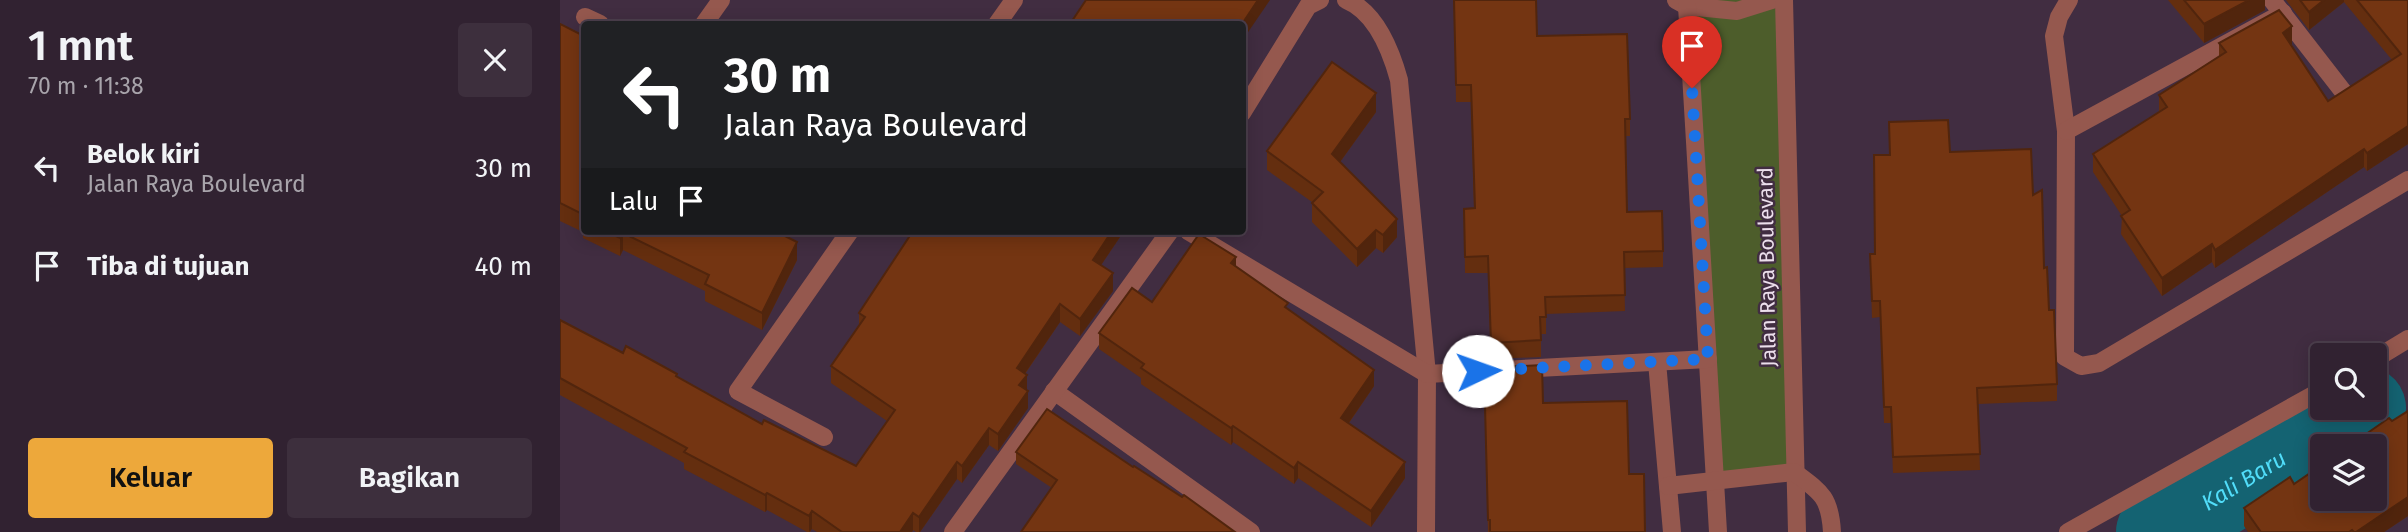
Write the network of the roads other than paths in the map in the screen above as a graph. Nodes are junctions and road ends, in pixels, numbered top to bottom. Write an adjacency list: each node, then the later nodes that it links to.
1 (721, 0): 10 (street)
2 (1014, 0): 11 (street)
3 (1320, 0): 13 (street)
4 (1346, 0): 23 (street)
5 (1772, 0): 8 (street)
6 (1784, 0): 27 (street, Jalan Raya Boulevard)
7 (2069, 0): 14 (street)
8 (1682, 3): 21 (street)
9 (2277, 7): 12 (street); 14 (street)
10 (706, 21)
11 (999, 21)
12 (2345, 94)
13 (1246, 107)
14 (2066, 131): 15 (street)
15 (2408, 180)
16 (847, 235): 26 (street)
17 (1167, 235): 24 (street)
18 (1195, 235): 23 (street)
19 (2408, 339): 20 (street)
20 (2387, 352)
21 (1708, 359): 22 (street); 28 (street)
22 (1657, 362): 23 (street); 29 (street)
23 (1427, 374): 32 (street)
24 (1054, 391): 30 (street); 31 (street)
25 (2310, 397): 37 (street)
26 (824, 437)
27 (1794, 472): 28 (street); 35 (street, Jalan Raya Boulevard); 36 (street)
28 (1715, 479): 29 (street); 34 (street)
29 (1668, 486): 33 (street)
30 (953, 532)
31 (1251, 532)
32 (1426, 532)
33 (1672, 532)
34 (1718, 532)
35 (1797, 532)
36 (1832, 532)
37 (2068, 532)

